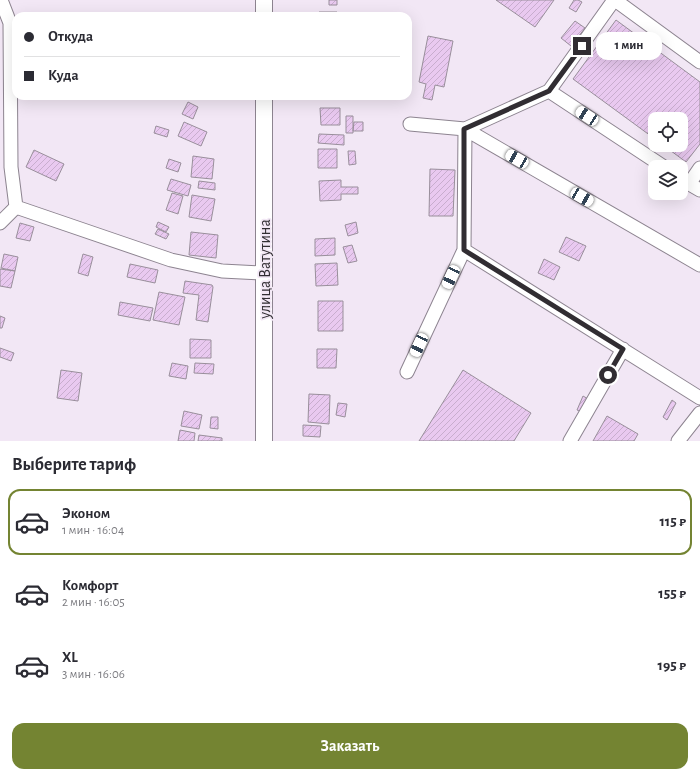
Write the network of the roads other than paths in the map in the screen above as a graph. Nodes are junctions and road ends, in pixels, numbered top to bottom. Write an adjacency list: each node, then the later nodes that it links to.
1 (1, 0): 5 (street)
2 (264, 0): 4 (main road)
3 (614, 0): 6 (street); 7 (street)
4 (264, 12)
5 (5, 22): 16 (street)
6 (700, 62)
7 (549, 91): 10 (street); 11 (street)
8 (264, 100): 20 (main road, улица Ватутина)
9 (410, 124): 10 (street)
10 (464, 129): 18 (street); 19 (street)
11 (653, 160)
12 (700, 168): 13 (street)
13 (688, 178)
14 (688, 183): 15 (street)
15 (700, 190)
16 (16, 208): 17 (street); 20 (street)
17 (0, 223)
18 (464, 250): 21 (street); 22 (street)
19 (700, 265)
20 (264, 273): 25 (main road, улица Ватутина)
21 (623, 349): 23 (street); 26 (street)
22 (406, 372)
23 (700, 398)
24 (700, 413): 27 (street)
25 (264, 441)
26 (570, 441)
27 (678, 441)

